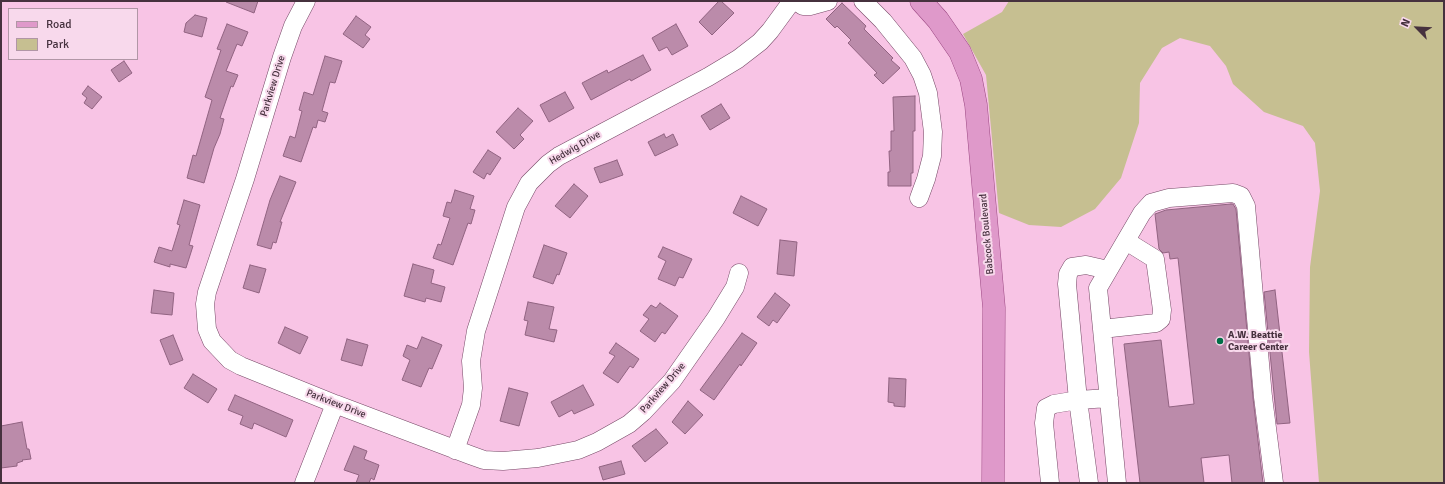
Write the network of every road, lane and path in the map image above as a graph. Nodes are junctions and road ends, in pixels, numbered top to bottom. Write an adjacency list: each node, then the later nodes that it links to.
1 (306, 1): 14 (street, Parkview Drive)
2 (792, 1): 15 (street, Hedwig Drive)
3 (796, 1): 4 (street)
4 (828, 1)
5 (863, 1): 7 (street)
6 (921, 1): 17 (main road, Babcock Boulevard)
7 (919, 198)
8 (1126, 240): 9 (street); 11 (street); 21 (street)
9 (1108, 270): 11 (street); 13 (street)
10 (739, 273): 15 (street, Parkview Drive)
11 (1102, 329): 12 (street)
12 (1109, 398): 13 (street); 20 (street)
13 (1078, 400): 18 (street); 19 (street)
14 (335, 404): 15 (street, Parkview Drive); 16 (street)
15 (455, 450)
16 (304, 483)
17 (993, 483)
18 (1050, 483)
19 (1089, 483)
20 (1117, 483)
21 (1274, 483)

